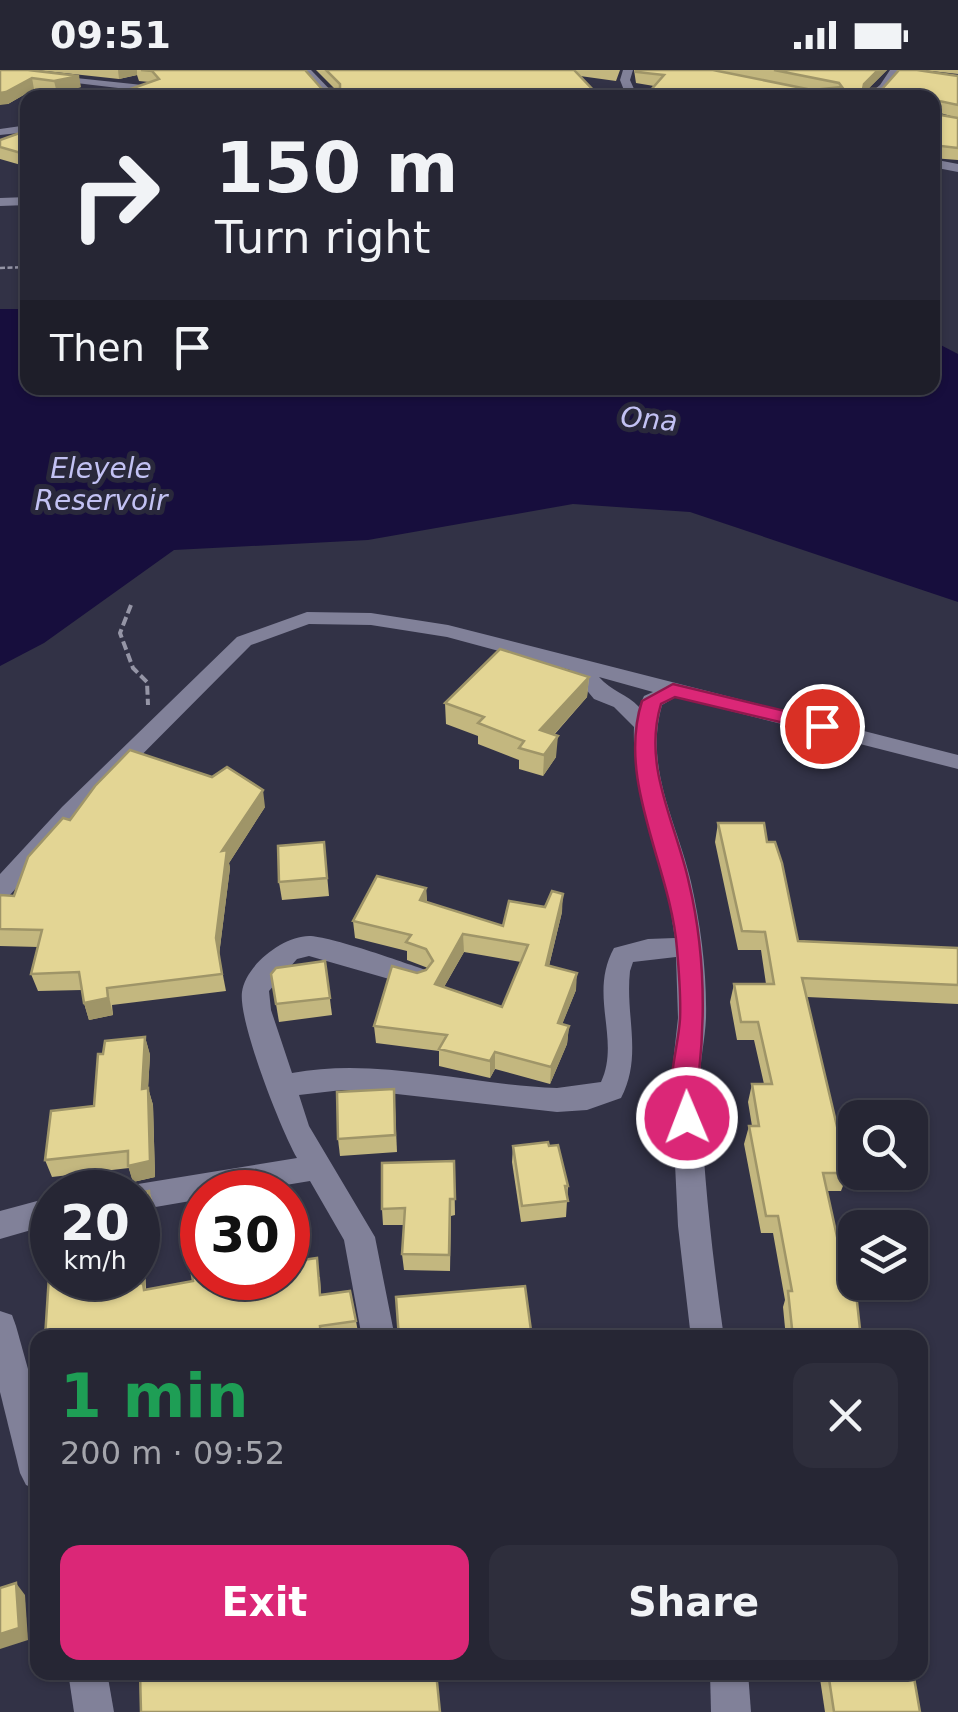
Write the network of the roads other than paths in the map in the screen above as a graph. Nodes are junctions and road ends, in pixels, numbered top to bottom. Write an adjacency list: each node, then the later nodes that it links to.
1 (0, 70): 5 (street)
2 (304, 70): 6 (street)
3 (895, 70): 4 (street); 7 (street)
4 (911, 73)
5 (152, 89)
6 (325, 90)
7 (880, 90)
8 (579, 667): 9 (street); 10 (street); 12 (street)
9 (673, 690): 10 (street); 11 (street)
10 (645, 725): 13 (street)
11 (958, 762)
12 (0, 890)
13 (689, 948): 15 (street); 22 (street)
14 (417, 976): 15 (street)
15 (281, 1087): 16 (street)
16 (316, 1167): 17 (street); 21 (street)
17 (160, 1192)
18 (30, 1217): 19 (street)
19 (0, 1225)
20 (0, 1326): 23 (street)
21 (377, 1330)
22 (707, 1330)
23 (30, 1442)
24 (88, 1680): 26 (street)
25 (729, 1680): 27 (street)
26 (94, 1712)
27 (731, 1712)

